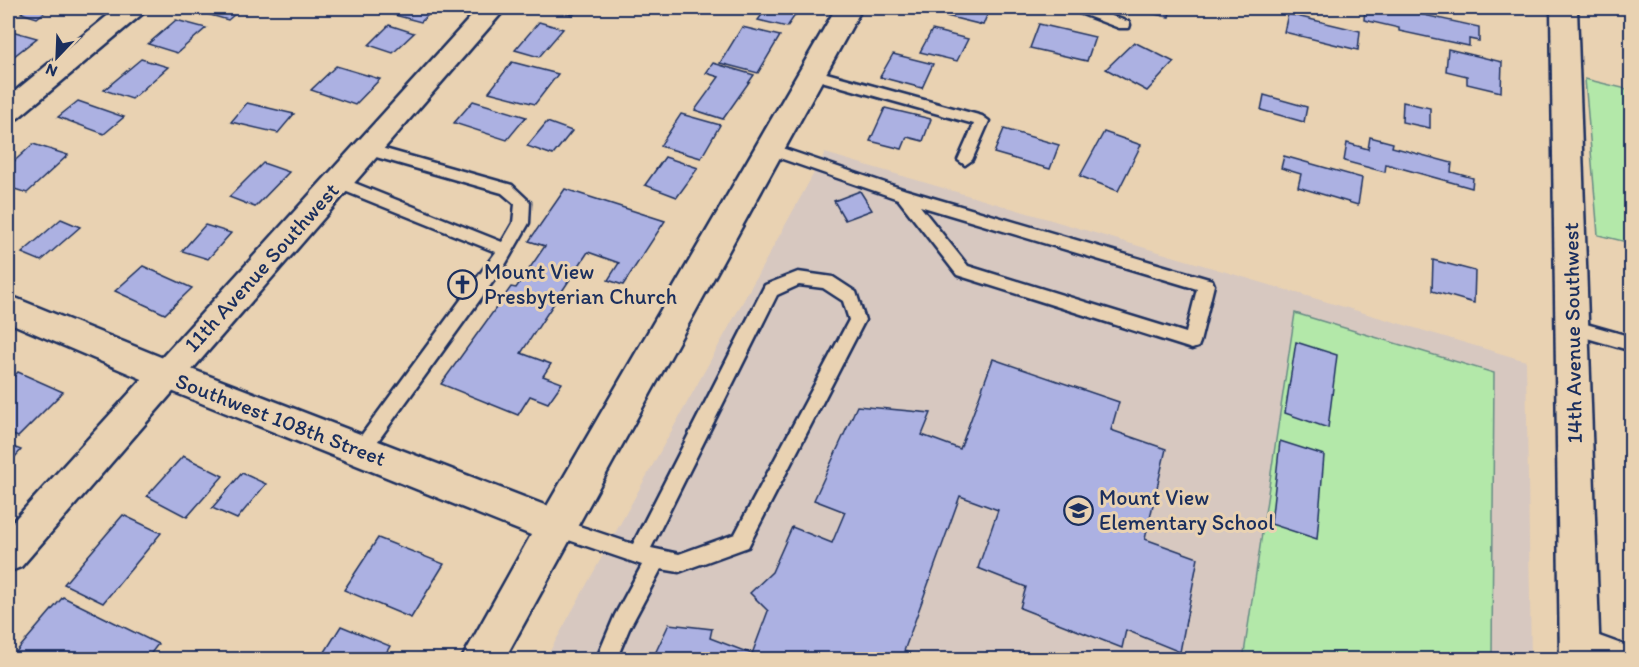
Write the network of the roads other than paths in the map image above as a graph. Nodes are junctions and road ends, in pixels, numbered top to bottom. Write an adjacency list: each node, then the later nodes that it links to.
1 (133, 8): 8 (street)
2 (493, 8): 10 (street, 11th Avenue Southwest)
3 (849, 8): 7 (street)
4 (1078, 8): 6 (lane)
5 (1564, 8): 16 (street, 14th Avenue Southwest)
6 (1124, 26)
7 (812, 74): 9 (street); 11 (lane)
8 (8, 111)
9 (770, 148): 13 (lane); 20 (street)
10 (367, 149): 12 (street, 11th Avenue Southwest); 14 (lane)
11 (965, 160)
12 (337, 182): 14 (lane); 18 (street, 11th Avenue Southwest)
13 (903, 195): 13 (lane)
14 (506, 250): 19 (lane)
15 (8, 308): 18 (street, Southwest 108th Street)
16 (1572, 327): 17 (lane); 23 (street, 14th Avenue Southwest)
17 (1632, 344)
18 (166, 374): 19 (street, Southwest 108th Street); 21 (street, 11th Avenue Southwest)
19 (361, 450): 20 (street, Southwest 108th Street)
20 (555, 527): 22 (lane); 25 (street)
21 (8, 554)
22 (647, 557): 22 (lane); 26 (lane)
23 (1580, 649): 24 (lane)
24 (1632, 658)
25 (481, 660)
26 (606, 660)

